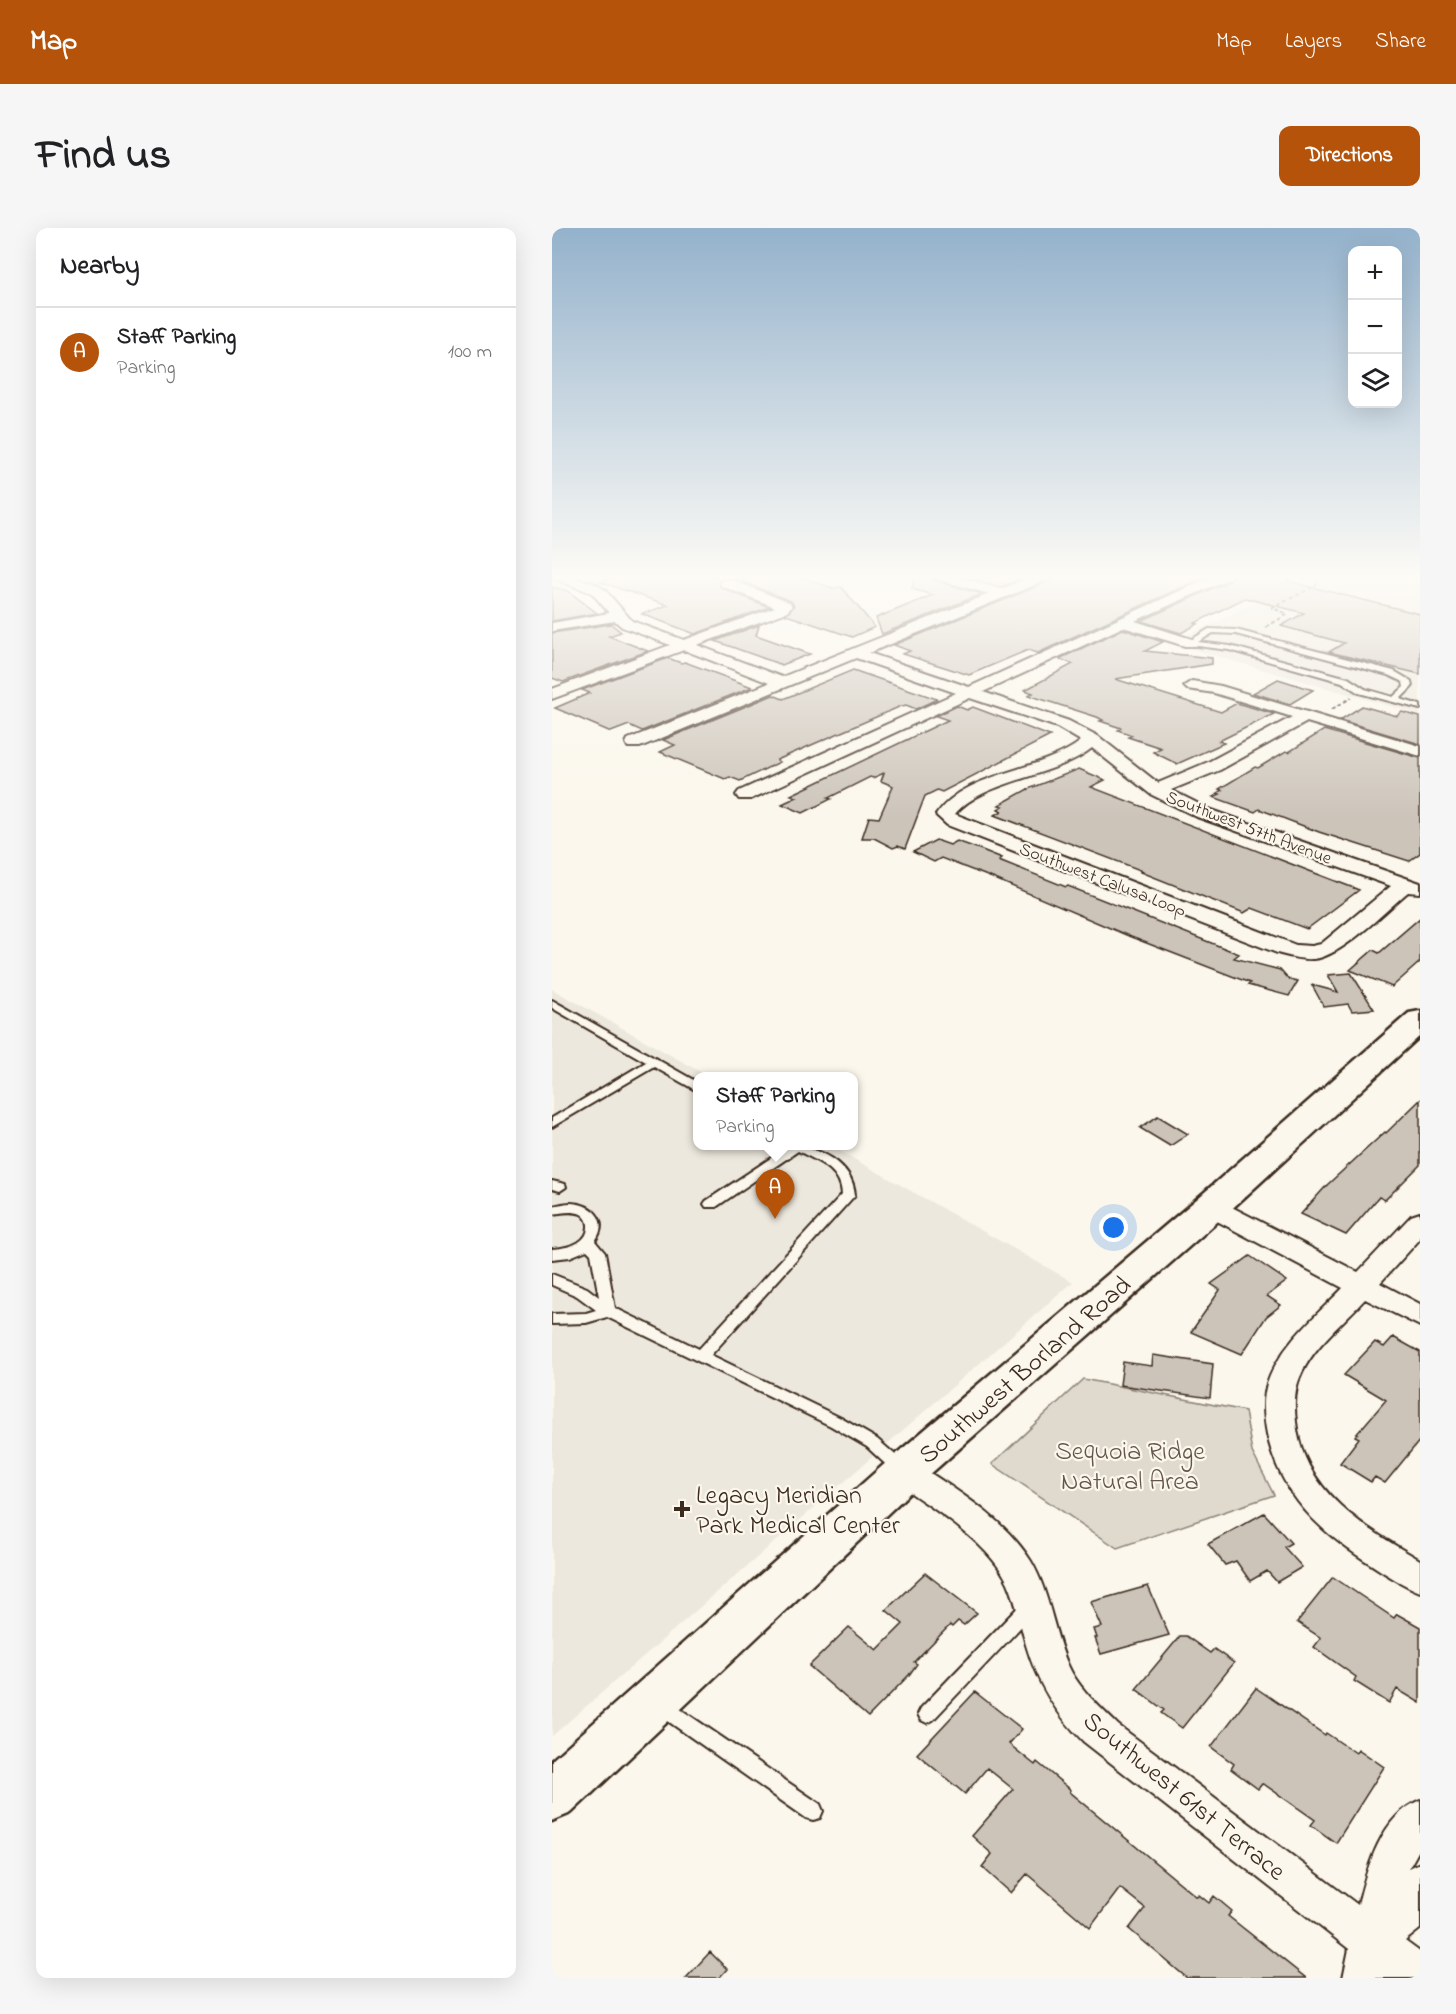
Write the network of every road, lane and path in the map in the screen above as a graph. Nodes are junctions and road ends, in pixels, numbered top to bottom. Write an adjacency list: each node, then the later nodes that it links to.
1 (654, 657): 12 (street)
2 (712, 657): 8 (street)
3 (846, 657): 8 (street)
4 (866, 657): 11 (street, Southwest 57th Avenue)
5 (1046, 657): 11 (street)
6 (1261, 657): 10 (lane)
7 (1328, 657): 13 (lane)
8 (782, 682): 17 (street)
9 (1192, 686): 15 (street)
10 (1362, 691): 13 (lane); 15 (path)
11 (969, 692): 16 (street, Southwest 57th Avenue); 20 (street)
12 (552, 694)
13 (1395, 700): 14 (lane)
14 (1420, 707)
15 (1310, 718): 18 (street); 19 (street)
16 (1092, 740): 19 (street, Southwest 57th Avenue); 21 (street, Southwest Calusa Loop)
17 (634, 743)
18 (1420, 751)
19 (1156, 789): 21 (street, Southwest 57th Avenue)
20 (745, 795)
21 (1412, 888)
22 (552, 1003): 24 (lane)
23 (1420, 1020): 30 (main road, Southwest Borland Road)
24 (654, 1062): 25 (lane); 26 (lane)
25 (693, 1085)
26 (552, 1123)
27 (791, 1150): 29 (lane)
28 (804, 1150): 40 (lane)
29 (711, 1204)
30 (1211, 1207): 36 (street); 41 (main road, Southwest Borland Road)
31 (552, 1210): 33 (lane)
32 (1420, 1222): 36 (street)
33 (588, 1242): 34 (lane); 37 (lane)
34 (552, 1254)
35 (552, 1279): 37 (lane)
36 (1361, 1287): 38 (street); 42 (street)
37 (608, 1311): 39 (lane); 40 (lane)
38 (1420, 1316)
39 (552, 1319)
40 (701, 1356): 41 (lane)
41 (904, 1472): 43 (street, Southwest 61st Terrace); 44 (main road, Southwest Borland Road)
42 (1420, 1577)
43 (1032, 1605): 45 (lane); 50 (street, Southwest 61st Terrace)
44 (652, 1700): 46 (main road, Southwest Borland Road); 47 (lane)
45 (927, 1714)
46 (552, 1795)
47 (813, 1811)
48 (1420, 1819): 50 (street)
49 (1420, 1883): 50 (street)
50 (1368, 1960): 51 (street, Southwest 61st Terrace)
51 (1420, 1978)

